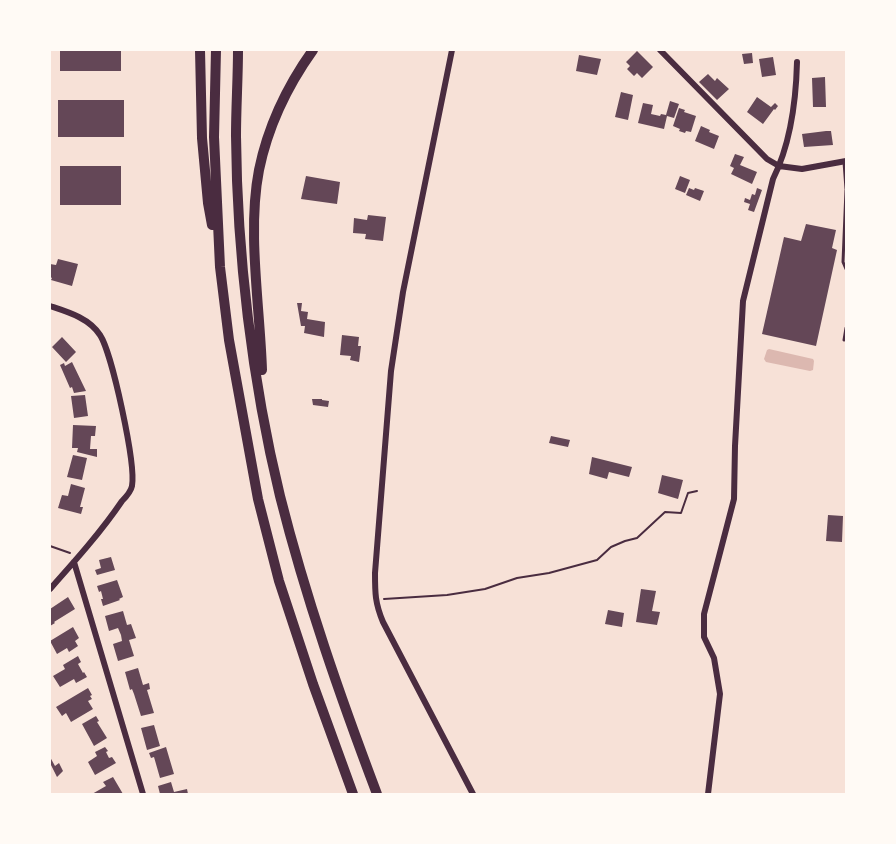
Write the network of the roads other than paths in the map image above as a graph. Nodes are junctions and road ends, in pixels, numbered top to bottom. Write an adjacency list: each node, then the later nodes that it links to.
1 (200, 50): 11 (highway)
2 (216, 50): 11 (highway)
3 (238, 50): 16 (highway)
4 (313, 50): 16 (highway)
5 (452, 50): 22 (street)
6 (660, 50): 9 (street)
7 (797, 62): 9 (street)
8 (846, 161): 9 (street); 10 (lane)
9 (779, 166): 23 (street)
10 (846, 190): 12 (lane)
11 (220, 267): 20 (highway)
12 (846, 269)
13 (50, 306): 17 (street)
14 (846, 328): 15 (lane)
15 (844, 340)
16 (264, 422): 21 (highway)
17 (74, 562): 18 (street); 19 (street)
18 (50, 590)
19 (143, 795)
20 (353, 795)
21 (377, 795)
22 (473, 795)
23 (708, 795)

